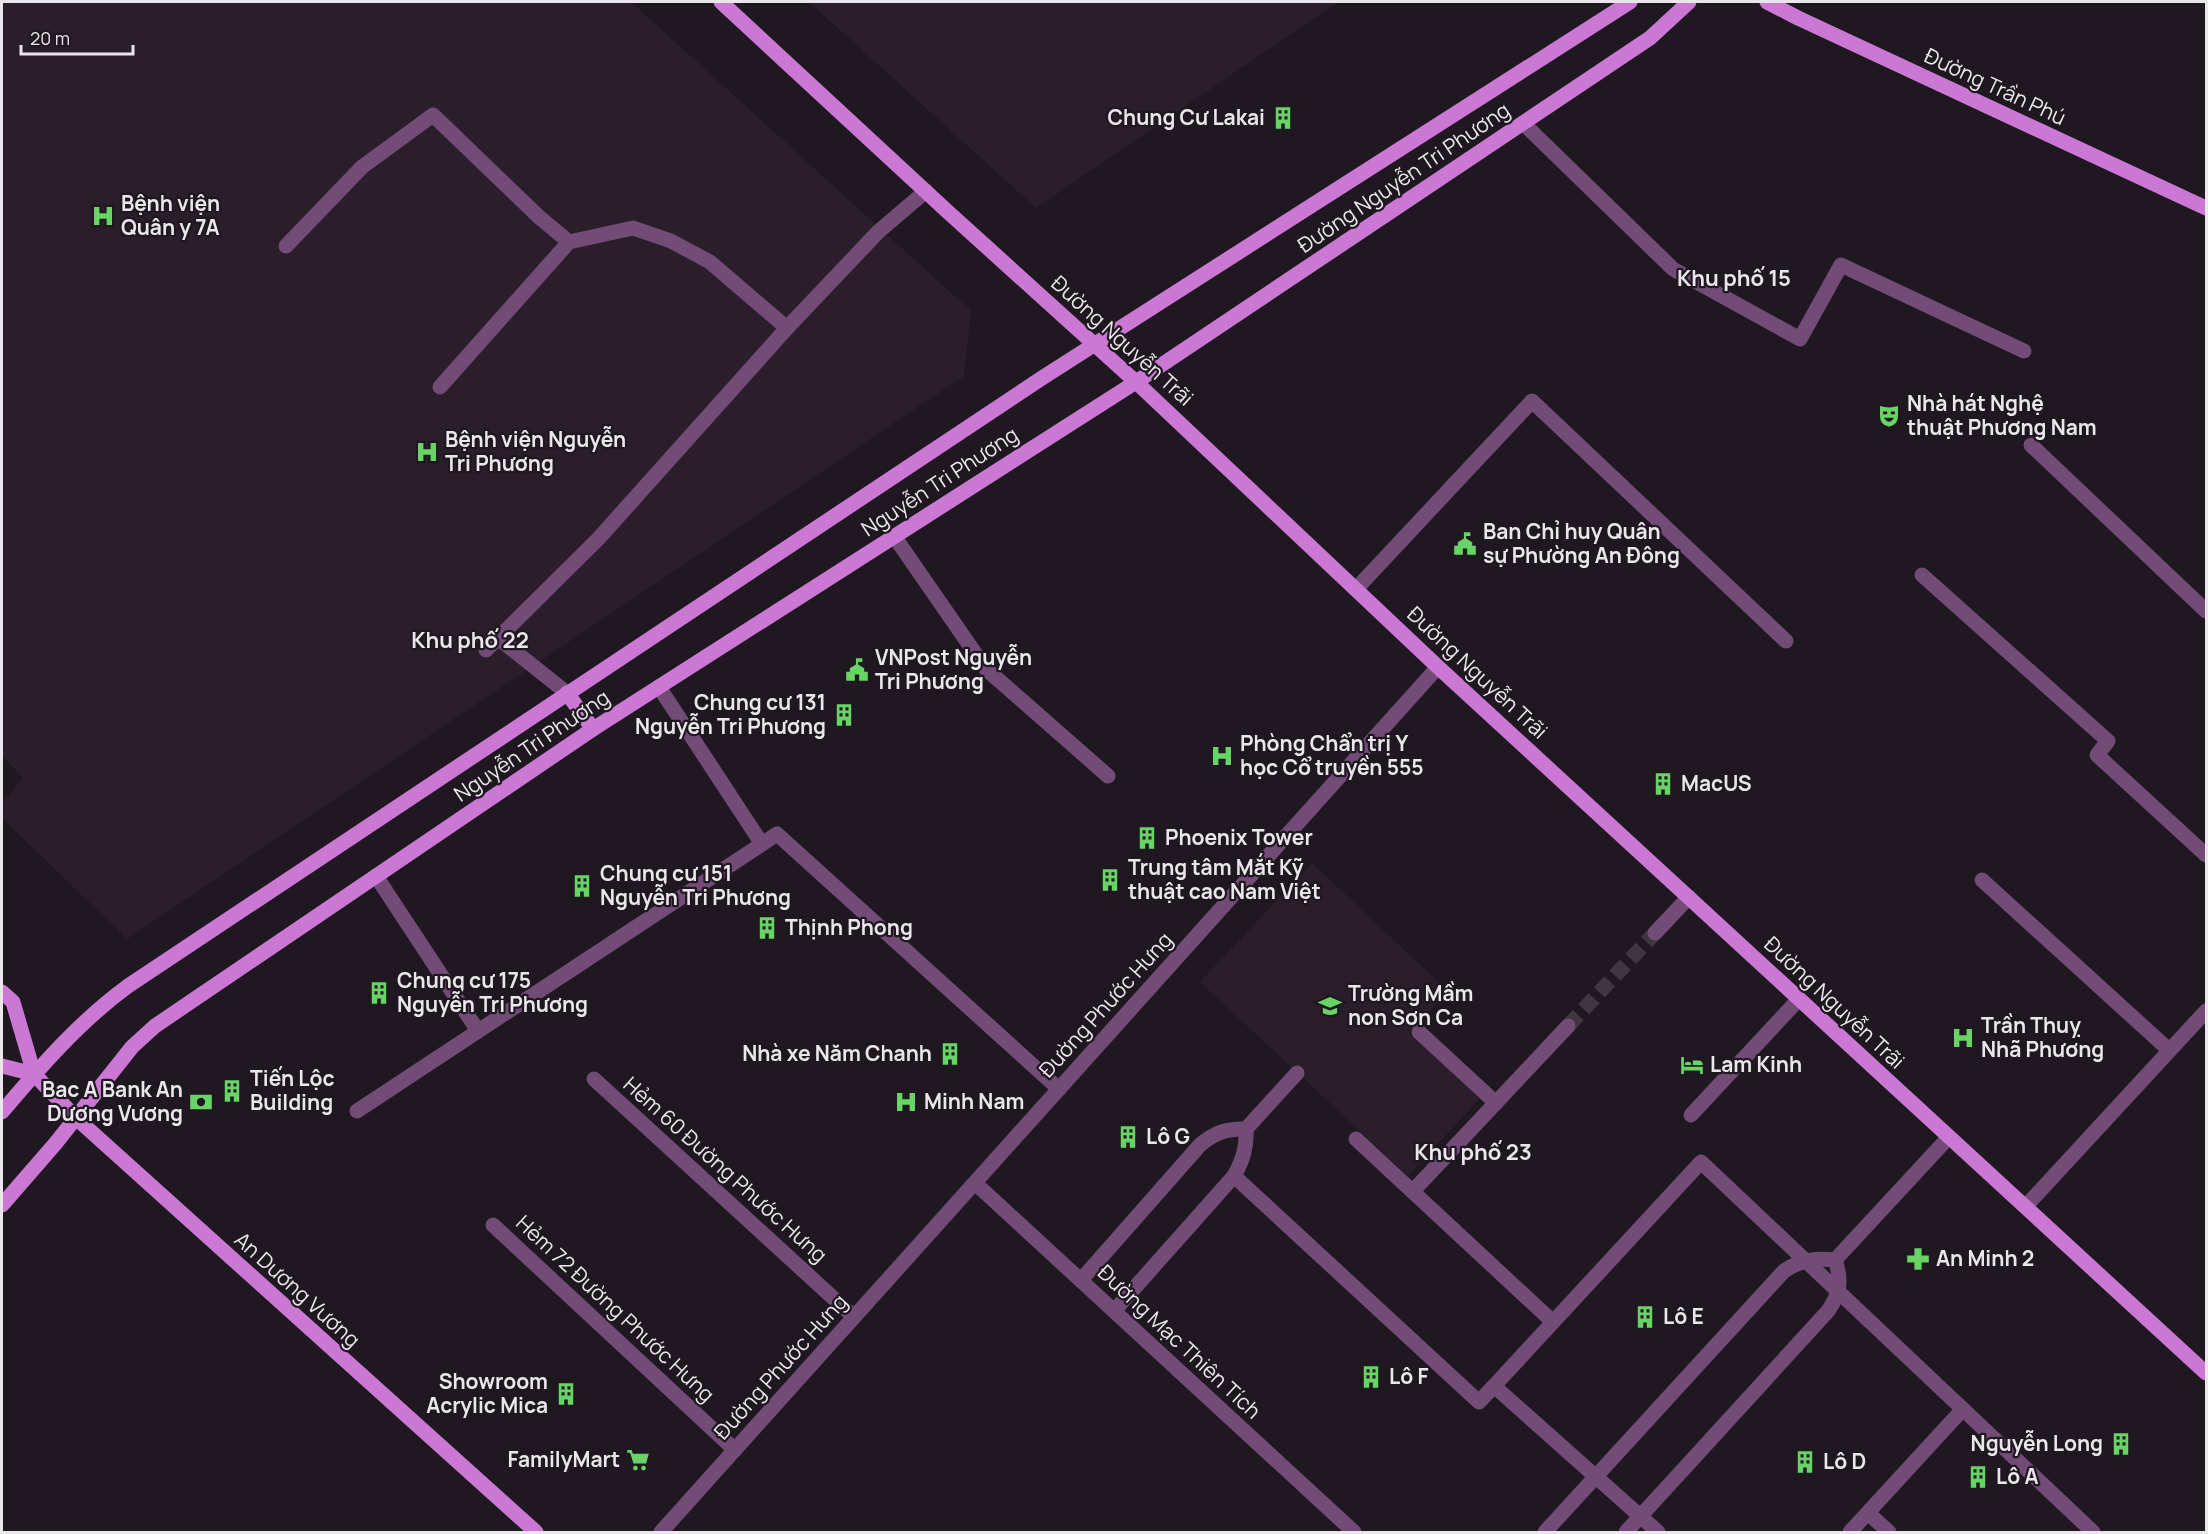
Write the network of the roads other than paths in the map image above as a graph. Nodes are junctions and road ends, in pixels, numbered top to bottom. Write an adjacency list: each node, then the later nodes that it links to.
1 (721, 2): 6 (main road, Đường Nguyễn Trãi)
2 (1630, 2): 11 (main road, Đường Nguyễn Tri Phương)
3 (1689, 2): 5 (main road, Đường Nguyễn Tri Phương)
4 (1767, 2): 7 (main road, Đường Trần Phú)
5 (1523, 123): 12 (street); 13 (main road, Đường Nguyễn Tri Phương)
6 (926, 191): 10 (street); 11 (main road, Đường Nguyễn Trãi)
7 (2206, 208)
8 (569, 242): 9 (street); 10 (street); 14 (street)
9 (286, 246)
10 (787, 328): 20 (street)
11 (1094, 344): 13 (main road, Đường Nguyễn Trãi); 25 (main road, Nguyễn Tri Phương)
12 (2024, 351)
13 (1136, 382): 16 (main road, Nguyễn Tri Phương); 18 (main road, Đường Nguyễn Trãi)
14 (440, 387)
15 (2031, 445): 19 (street)
16 (894, 536): 24 (main road, Nguyễn Tri Phương); 27 (street)
17 (1922, 575): 29 (street)
18 (1356, 589): 21 (street); 23 (main road, Đường Nguyễn Trãi)
19 (2206, 611)
20 (498, 638): 22 (street); 25 (street)
21 (1786, 641)
22 (486, 650)
23 (1438, 667): 32 (main road, Đường Nguyễn Trãi); 45 (street, Đường Phước Hưng)
24 (659, 687): 26 (main road, Nguyễn Tri Phương); 28 (street)
25 (567, 693): 26 (main road); 43 (main road, Nguyễn Tri Phương)
26 (593, 729): 30 (main road, Nguyễn Tri Phương)
27 (1108, 776)
28 (762, 844): 38 (street); 45 (street)
29 (2206, 855)
30 (376, 876): 38 (street); 50 (main road, Nguyễn Tri Phương)
31 (1982, 880): 40 (street)
32 (1689, 897): 33 (street); 35 (main road, Đường Nguyễn Trãi)
33 (1655, 933)
34 (2, 992): 43 (main road, An Dương Vương)
35 (1800, 999): 49 (street); 52 (main road, Đường Nguyễn Trãi)
36 (2206, 1011): 40 (street)
37 (1568, 1026): 46 (street)
38 (478, 1031): 47 (street)
39 (1419, 1032): 46 (street)
40 (2169, 1050): 58 (street)
41 (2, 1066): 43 (main road)
42 (1297, 1072): 51 (street)
43 (34, 1074): 48 (main road, Nguyễn Tri Phương); 50 (main road, An Dương Vương)
44 (594, 1079): 65 (street, Hẻm 60 Đường Phước Hưng)
45 (1059, 1089): 55 (street, Đường Phước Hưng)
46 (1496, 1103): 56 (street)
47 (357, 1111)
48 (2, 1112)
49 (1691, 1115)
50 (76, 1118): 57 (main road, Nguyễn Tri Phương); 74 (main road, An Dương Vương)
51 (1246, 1129): 54 (street); 62 (street)
52 (1949, 1137): 58 (main road, Đường Nguyễn Trãi); 60 (street)
53 (1356, 1138): 56 (street)
54 (1234, 1176): 64 (street); 68 (street)
55 (975, 1183): 62 (street, Đường Mạc Thiên Tích); 65 (street, Đường Phước Hưng)
56 (1413, 1191): 66 (street)
57 (2, 1205)
58 (2026, 1206): 67 (main road, Đường Nguyễn Trãi)
59 (493, 1225): 70 (street, Hẻm 72 Đường Phước Hưng)
60 (1835, 1260): 61 (street); 63 (street)
61 (1806, 1261): 63 (street); 66 (street); 71 (street)
62 (1081, 1280): 64 (street, Đường Mạc Thiên Tích)
63 (1839, 1291): 69 (street); 73 (street)
64 (1114, 1311): 76 (street, Đường Mạc Thiên Tích)
65 (854, 1317): 70 (street, Đường Phước Hưng)
66 (1553, 1322): 68 (street)
67 (2206, 1373)
68 (1494, 1386): 71 (street)
69 (1963, 1409): 72 (street); 82 (street)
70 (735, 1450): 75 (street, Đường Phước Hưng)
71 (1596, 1477): 73 (street); 77 (street)
72 (1868, 1513): 80 (street); 81 (street)
73 (1641, 1517): 78 (street); 79 (street)
74 (536, 1533)
75 (661, 1533)
76 (1354, 1533)
77 (1545, 1533)
78 (1626, 1533)
79 (1658, 1533)
80 (1850, 1533)
81 (1889, 1533)
82 (2093, 1533)

